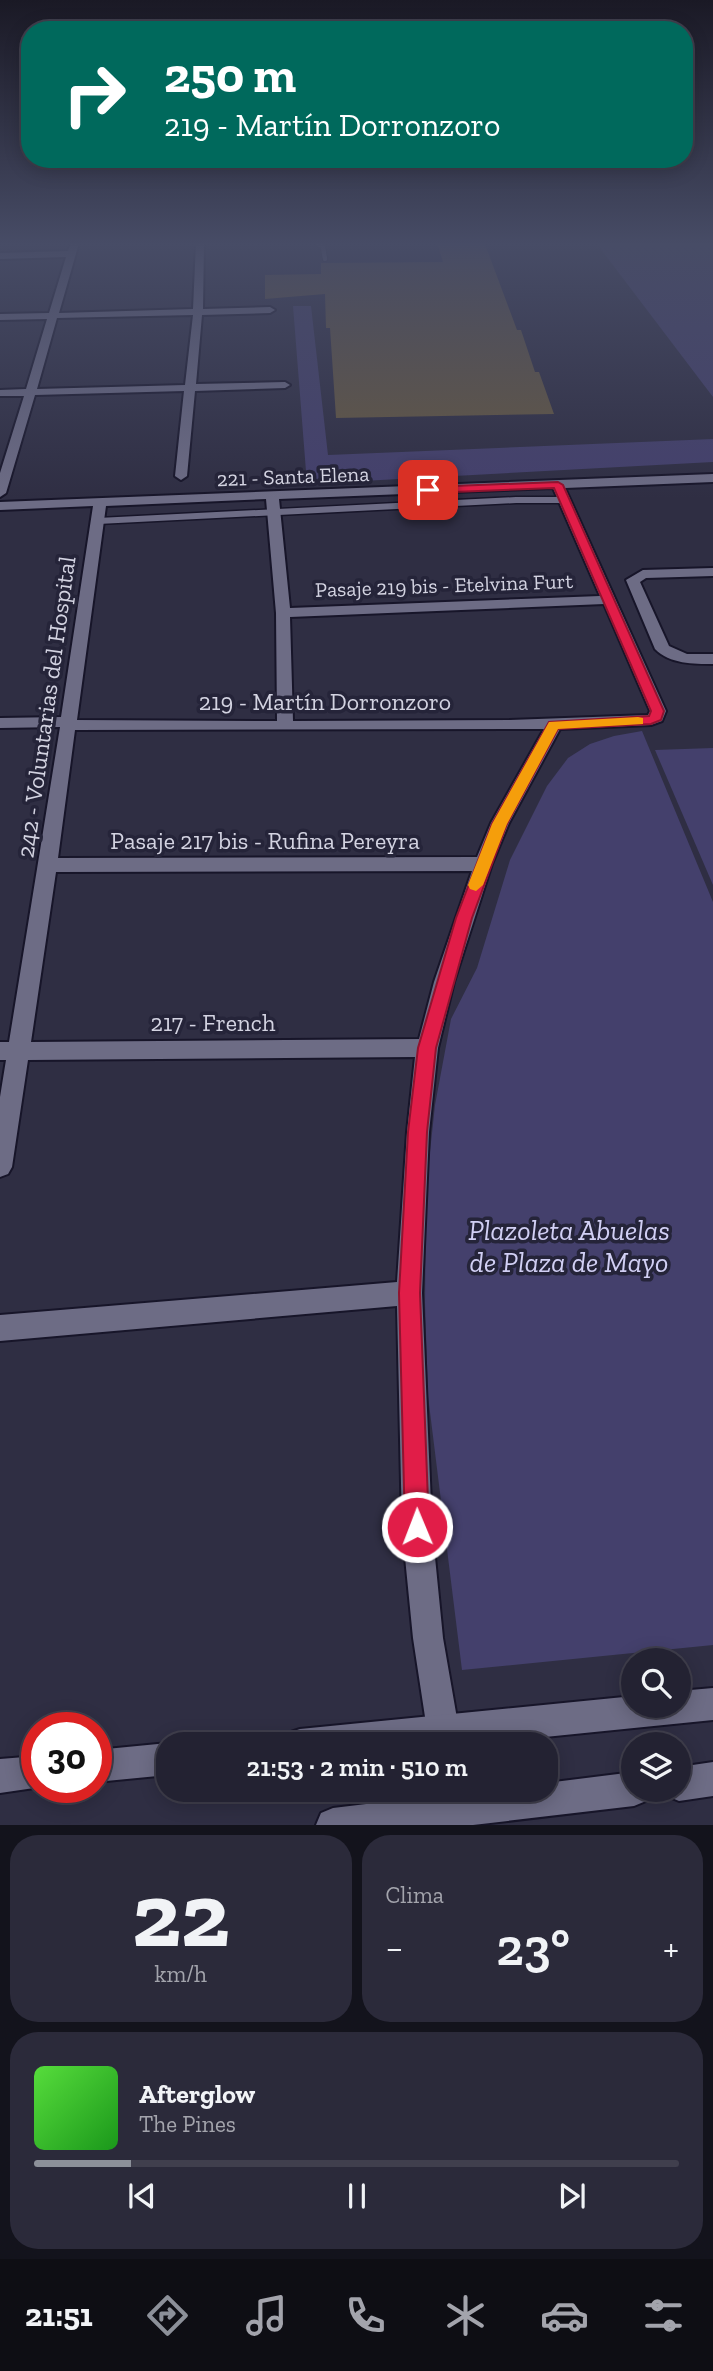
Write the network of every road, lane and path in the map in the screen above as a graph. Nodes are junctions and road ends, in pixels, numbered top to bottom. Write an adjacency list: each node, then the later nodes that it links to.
1 (50, 328): 5 (street)
2 (196, 328): 4 (street)
3 (285, 385): 4 (street)
4 (190, 387): 5 (street); 7 (street)
5 (31, 392): 6 (street); 10 (street)
6 (0, 393)
7 (181, 477)
8 (713, 478): 9 (street, 221 - Santa Elena)
9 (558, 485): 11 (street, 221 - Santa Elena); 12 (street)
10 (0, 493)
11 (272, 496): 13 (street, 221 - Santa Elena); 15 (street)
12 (565, 500): 15 (lane, 221 - Santa Elena); 18 (street)
13 (100, 502): 14 (street, 221 - Santa Elena); 16 (street, 242 - Voluntarias del Hospital)
14 (0, 506)
15 (273, 513): 16 (lane, 221 - Santa Elena); 19 (street)
16 (97, 521): 22 (street, 242 - Voluntarias del Hospital)
17 (713, 572): 20 (street)
18 (607, 600): 19 (street, Pasaje 219 bis - Etelvina Furt); 24 (street, 219 - Martín Dorronzoro)
19 (283, 613): 23 (street)
20 (713, 659)
21 (0, 723): 22 (street, 219 - Martín Dorronzoro)
22 (69, 724): 23 (street, 219 - Martín Dorronzoro); 26 (street, 242 - Voluntarias del Hospital)
23 (285, 724): 24 (street, 219 - Martín Dorronzoro)
24 (554, 725): 25 (street)
25 (483, 864): 26 (street, Pasaje 217 bis - Rufina Pereyra); 27 (street)
26 (48, 865): 28 (street, 242 - Voluntarias del Hospital)
27 (427, 1048): 28 (street, 217 - French); 30 (street)
28 (9, 1050): 29 (street, 242 - Voluntarias del Hospital)
29 (0, 1167)
30 (409, 1293): 31 (street); 33 (street)
31 (0, 1328)
32 (713, 1704): 33 (street)
33 (443, 1730): 34 (street)
34 (424, 1732)
35 (156, 1760): 36 (street)
36 (112, 1764)
37 (21, 1774): 38 (street)
38 (0, 1776)
39 (713, 1779): 40 (street)
40 (691, 1782)
41 (621, 1791): 42 (street)
42 (333, 1825)

